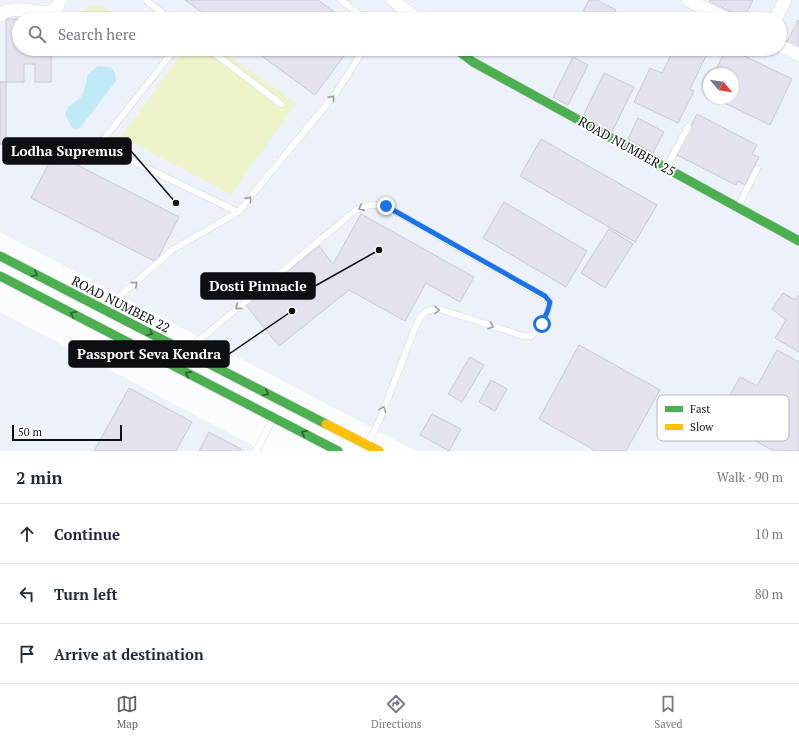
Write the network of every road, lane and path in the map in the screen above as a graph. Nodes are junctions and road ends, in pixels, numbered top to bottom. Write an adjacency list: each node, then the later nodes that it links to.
1 (60, 0): 8 (street)
2 (146, 0): 9 (lane)
3 (341, 0): 10 (lane)
4 (393, 0): 11 (street)
5 (688, 0): 12 (street)
6 (785, 0): 13 (street)
7 (36, 12): 14 (street)
8 (52, 12)
9 (161, 12)
10 (356, 12)
11 (408, 12)
12 (712, 12)
13 (779, 12)
14 (0, 15)
15 (787, 49): 16 (street)
16 (799, 55)
17 (169, 56): 26 (lane)
18 (218, 56): 21 (lane)
19 (360, 56): 26 (lane, one-way to 19)
20 (465, 56): 23 (main road, ROAD NUMBER 25)
21 (281, 104)
22 (688, 126): 23 (lane)
23 (666, 168): 25 (main road, ROAD NUMBER 25)
24 (757, 169): 25 (lane)
25 (738, 208): 27 (main road, ROAD NUMBER 25)
26 (238, 212): 30 (lane, one-way to 26)
27 (799, 241)
28 (0, 256): 30 (main road, ROAD NUMBER 22, one-way to 30)
29 (0, 276): 32 (main road, one-way to 29)
30 (107, 311): 31 (main road, ROAD NUMBER 22, one-way to 31)
31 (185, 352): 33 (main road, ROAD NUMBER 22, one-way to 33); 33 (lane, one-way to 31)
32 (274, 418): 34 (lane); 35 (main road, one-way to 32)
33 (368, 445): 36 (main road, ROAD NUMBER 22)
34 (256, 451)
35 (338, 451)
36 (379, 451)

